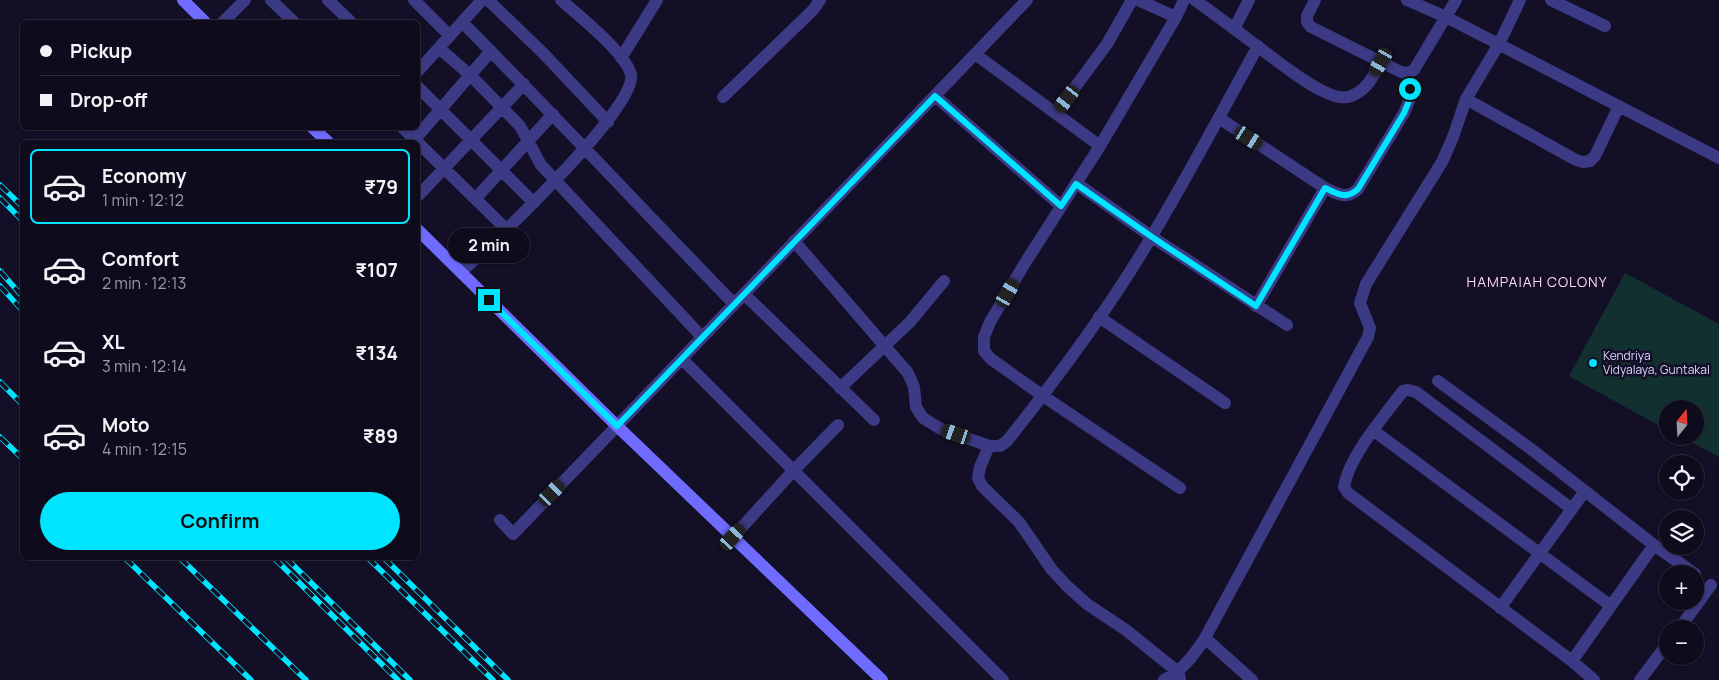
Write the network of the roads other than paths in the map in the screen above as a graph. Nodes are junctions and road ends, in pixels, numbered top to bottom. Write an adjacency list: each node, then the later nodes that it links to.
1 (182, 0): 24 (street)
2 (244, 0): 25 (street)
3 (271, 0): 26 (street)
4 (328, 0): 27 (street)
5 (414, 0): 31 (street)
6 (482, 0): 28 (street)
7 (488, 0): 53 (street)
8 (561, 0): 37 (street)
9 (656, 0): 37 (street)
10 (820, 0): 45 (street)
11 (1027, 0): 36 (street)
12 (1132, 0): 50 (street)
13 (1138, 0): 22 (street)
14 (1184, 0): 22 (street)
15 (1195, 0): 30 (street)
16 (1249, 0): 30 (street)
17 (1315, 0): 38 (street)
18 (1407, 0): 23 (street)
19 (1456, 0): 23 (street)
20 (1520, 0): 32 (street)
21 (1551, 0): 29 (street)
22 (1176, 17): 61 (street)
23 (1446, 17): 32 (street); 40 (street)
24 (204, 20)
25 (226, 20)
26 (292, 20)
27 (349, 20)
28 (462, 22): 31 (street); 35 (street)
29 (1605, 26)
30 (1234, 29): 33 (street)
31 (450, 36): 34 (street)
32 (1498, 44): 46 (street); 47 (street)
33 (1258, 46): 38 (street); 52 (street)
34 (439, 48): 39 (street); 41 (street)
35 (491, 51): 41 (street); 42 (street)
36 (975, 54): 44 (street); 50 (street)
37 (621, 58): 53 (street)
38 (1381, 62): 40 (street)
39 (420, 70)
40 (1408, 73): 68 (street)
41 (470, 75): 48 (street); 49 (street)
42 (524, 84): 48 (street); 51 (street)
43 (420, 89): 49 (street)
44 (935, 96): 72 (street); 76 (street)
45 (722, 97)
46 (1466, 98): 47 (street); 110 (street)
47 (1619, 106): 63 (street)
48 (502, 108): 58 (street); 59 (street)
49 (440, 110): 56 (street); 58 (street)
50 (1056, 113): 61 (street)
51 (553, 114): 59 (street); 62 (street)
52 (1219, 118): 68 (street); 75 (street)
53 (608, 122): 62 (street)
54 (315, 130): 57 (street)
55 (405, 130): 56 (street)
56 (415, 139)
57 (326, 140)
58 (471, 140): 64 (street); 65 (street)
59 (528, 140): 65 (street); 66 (street)
60 (420, 144): 64 (street)
61 (1100, 146): 67 (street)
62 (584, 148): 66 (street); 80 (street)
63 (1719, 158)
64 (444, 167): 69 (street); 70 (street)
65 (502, 170): 70 (street); 71 (street)
66 (555, 180): 71 (street); 84 (street)
67 (1076, 184): 72 (street); 75 (street)
68 (1325, 188): 81 (street)
69 (420, 194)
70 (476, 198): 73 (street)
71 (534, 203): 73 (street)
72 (1061, 206): 89 (street)
73 (507, 230): 77 (street)
74 (420, 232): 77 (street)
75 (1152, 237): 81 (street); 82 (street)
76 (794, 241): 79 (street); 85 (street)
77 (461, 272): 93 (street)
78 (944, 281): 85 (street)
79 (744, 294): 80 (street); 88 (street)
80 (734, 304): 84 (street)
81 (1256, 306): 83 (street)
82 (1099, 317): 89 (street); 90 (street)
83 (1287, 325)
84 (702, 338): 86 (street)
85 (885, 346): 88 (street); 95 (street)
86 (682, 359): 93 (street); 96 (street)
87 (1438, 381): 98 (street)
88 (840, 388): 91 (street)
89 (1043, 396): 95 (street); 97 (street)
90 (1225, 403)
91 (874, 420)
92 (838, 425): 96 (street)
93 (617, 426): 100 (street); 101 (street)
94 (1374, 431): 99 (street); 103 (street); 108 (street)
95 (990, 446): 113 (street)
96 (793, 471): 101 (street); 116 (street)
97 (1180, 488)
98 (1585, 491): 99 (street); 102 (street)
99 (1572, 509): 103 (street)
100 (500, 520)
101 (733, 537): 115 (street)
102 (1654, 545): 104 (street); 107 (street)
103 (1540, 553): 107 (street); 108 (street)
104 (1682, 565)
105 (1704, 580): 106 (street)
106 (1715, 588): 109 (street)
107 (1611, 606): 112 (street)
108 (1500, 608): 112 (street)
109 (1686, 620)
110 (1205, 638): 113 (street); 118 (street)
111 (1659, 655): 119 (street)
112 (1572, 661): 114 (street)
113 (1179, 676): 117 (street)
114 (1588, 678)
115 (882, 680)
116 (1003, 680)
117 (1164, 680)
118 (1252, 680)
119 (1640, 680)

